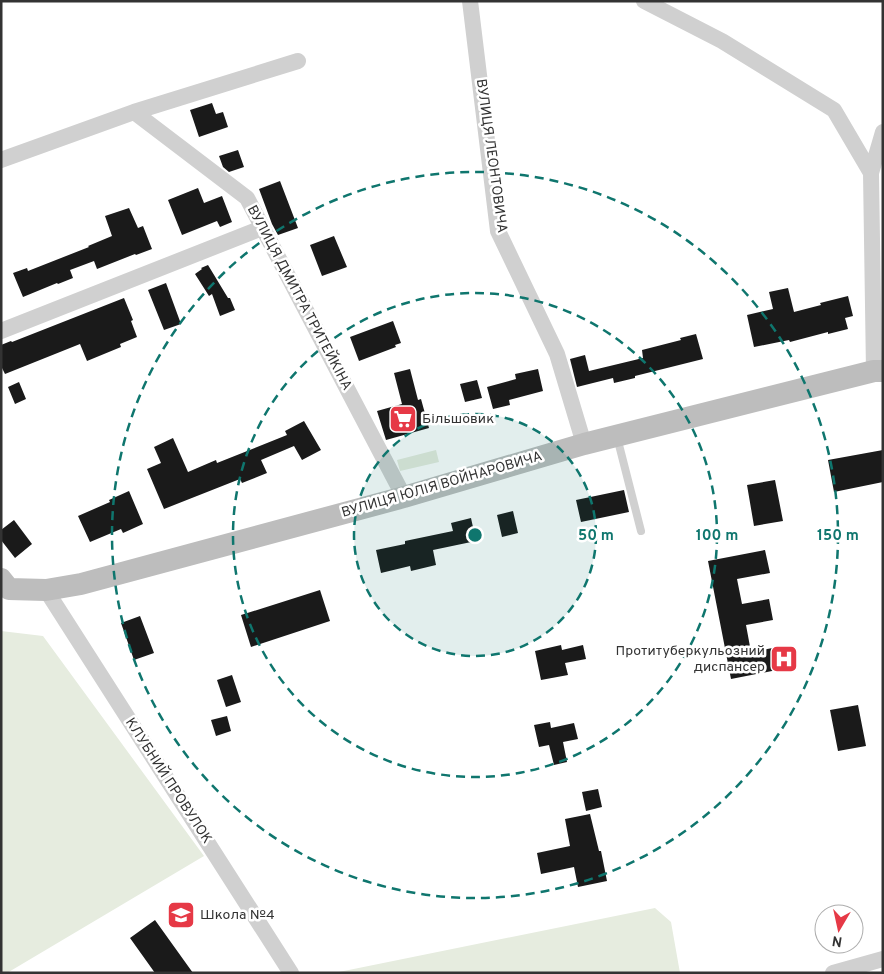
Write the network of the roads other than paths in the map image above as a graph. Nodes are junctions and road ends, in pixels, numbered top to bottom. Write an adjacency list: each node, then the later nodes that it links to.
1 (470, 1): 12 (street, ВУЛИЦЯ ЛЕОНТОВИЧА)
2 (644, 1): 7 (street)
3 (298, 61): 4 (street)
4 (134, 112): 6 (street); 8 (street, ВУЛИЦЯ ДМИТРА ТРИТЕЙКІНА)
5 (883, 132): 7 (street)
6 (1, 160)
7 (871, 172): 10 (street)
8 (262, 228): 9 (street); 13 (street, ВУЛИЦЯ ДМИТРА ТРИТЕЙКІНА)
9 (1, 331)
10 (879, 371): 11 (main road, ВУЛИЦЯ ЮЛІЯ ВОЙНАРОВИЧА)
11 (617, 435): 12 (main road, ВУЛИЦЯ ЮЛІЯ ВОЙНАРОВИЧА); 14 (lane)
12 (584, 444): 13 (main road, ВУЛИЦЯ ЮЛІЯ ВОЙНАРОВИЧА)
13 (404, 497): 16 (main road, ВУЛИЦЯ ЮЛІЯ ВОЙНАРОВИЧА)
14 (641, 531)
15 (4, 586): 16 (main road, ВУЛИЦЯ ЮЛІЯ ВОЙНАРОВИЧА)
16 (46, 590): 18 (street, КЛУБНИЙ ПРОВУЛОК)
17 (883, 959): 19 (street)
18 (291, 973)
19 (833, 973)

